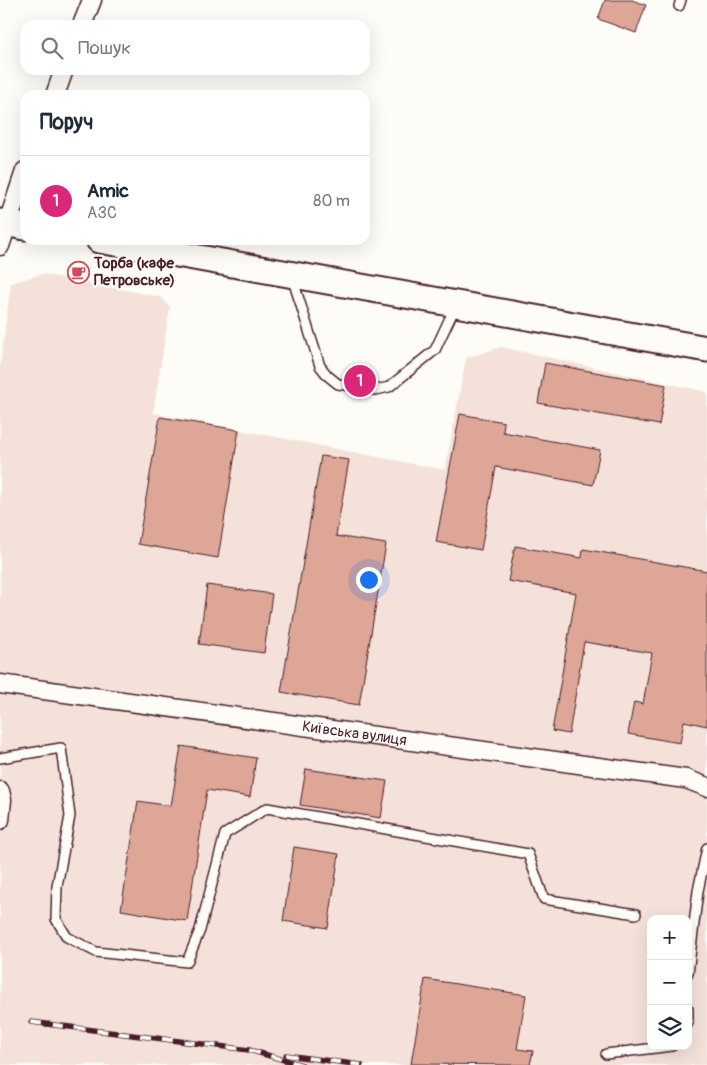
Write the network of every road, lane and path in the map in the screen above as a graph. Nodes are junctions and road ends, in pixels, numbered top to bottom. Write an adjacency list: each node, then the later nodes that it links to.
1 (92, 0): 2 (street)
2 (84, 20)
3 (62, 75): 4 (street)
4 (57, 90)
5 (20, 188): 6 (street)
6 (8, 230)
7 (126, 245): 8 (main road)
8 (291, 275): 9 (main road); 9 (lane)
9 (456, 304): 10 (main road)
10 (707, 349)
11 (0, 684): 13 (street, Київська вулиця)
12 (0, 758): 17 (lane)
13 (707, 787)
14 (0, 791): 15 (street)
15 (0, 820)
16 (707, 848): 18 (lane)
17 (636, 914)
18 (690, 960)
19 (647, 1049): 20 (lane)
20 (606, 1054)

